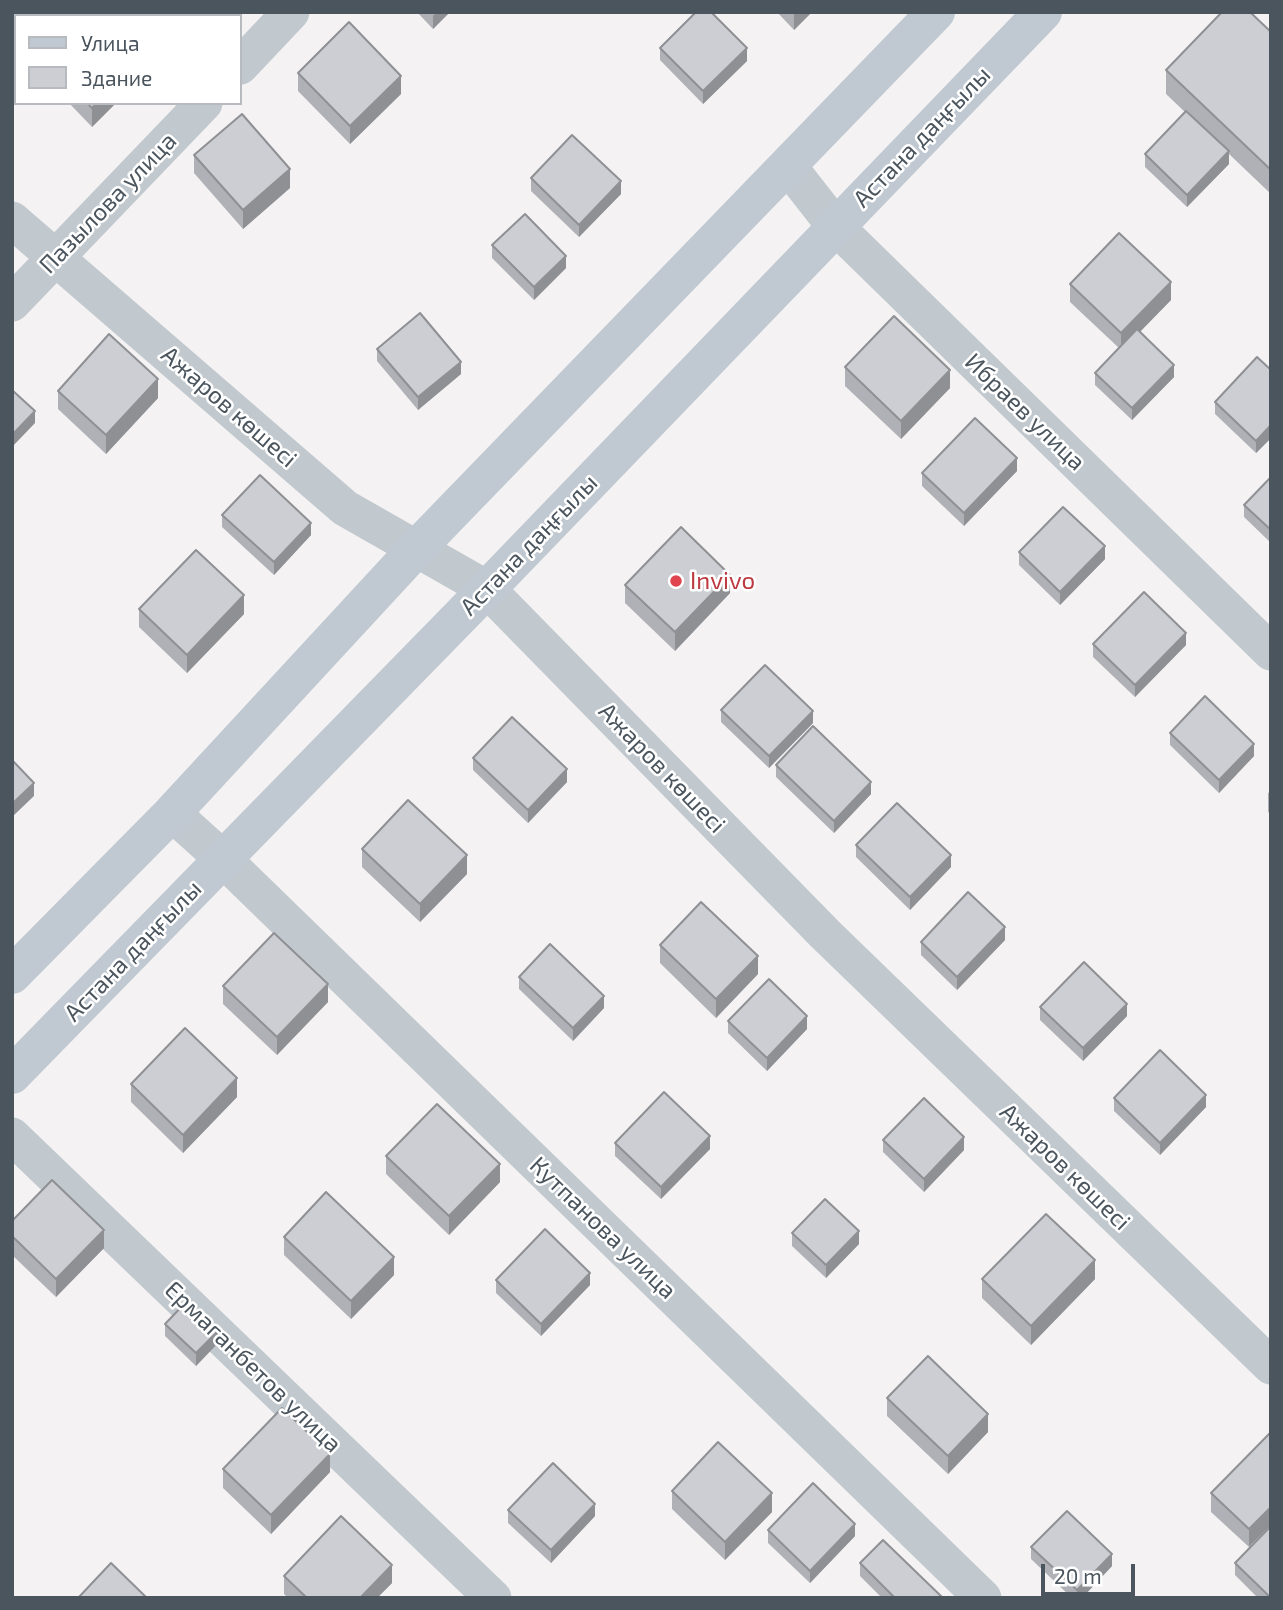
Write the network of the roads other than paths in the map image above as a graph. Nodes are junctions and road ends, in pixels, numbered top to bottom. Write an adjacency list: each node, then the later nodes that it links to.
1 (291, 12): 4 (street)
2 (936, 12): 6 (street)
3 (1043, 12): 8 (street, Астана даңғылы)
4 (242, 64)
5 (202, 105): 9 (street, Пазылова улица)
6 (788, 166): 8 (street, Ибраев улица); 11 (street)
7 (12, 220): 9 (street, Ажаров көшесі)
8 (835, 226): 12 (street, Астана даңғылы); 13 (street, Ибраев улица)
9 (57, 258): 10 (street, Пазылова улица); 11 (street, Ажаров көшесі)
10 (12, 303)
11 (418, 548): 12 (street, Ажаров көшесі); 14 (street)
12 (487, 589): 15 (street, Астана даңғылы); 19 (street, Ажаров көшесі)
13 (1271, 652)
14 (172, 813): 15 (street, Кутпанова улица); 16 (street)
15 (223, 859): 17 (street, Астана даңғылы); 21 (street, Кутпанова улица)
16 (12, 975)
17 (12, 1075)
18 (12, 1136): 20 (street, Ермаганбетов улица)
19 (1271, 1366)
20 (493, 1598)
21 (983, 1598)

